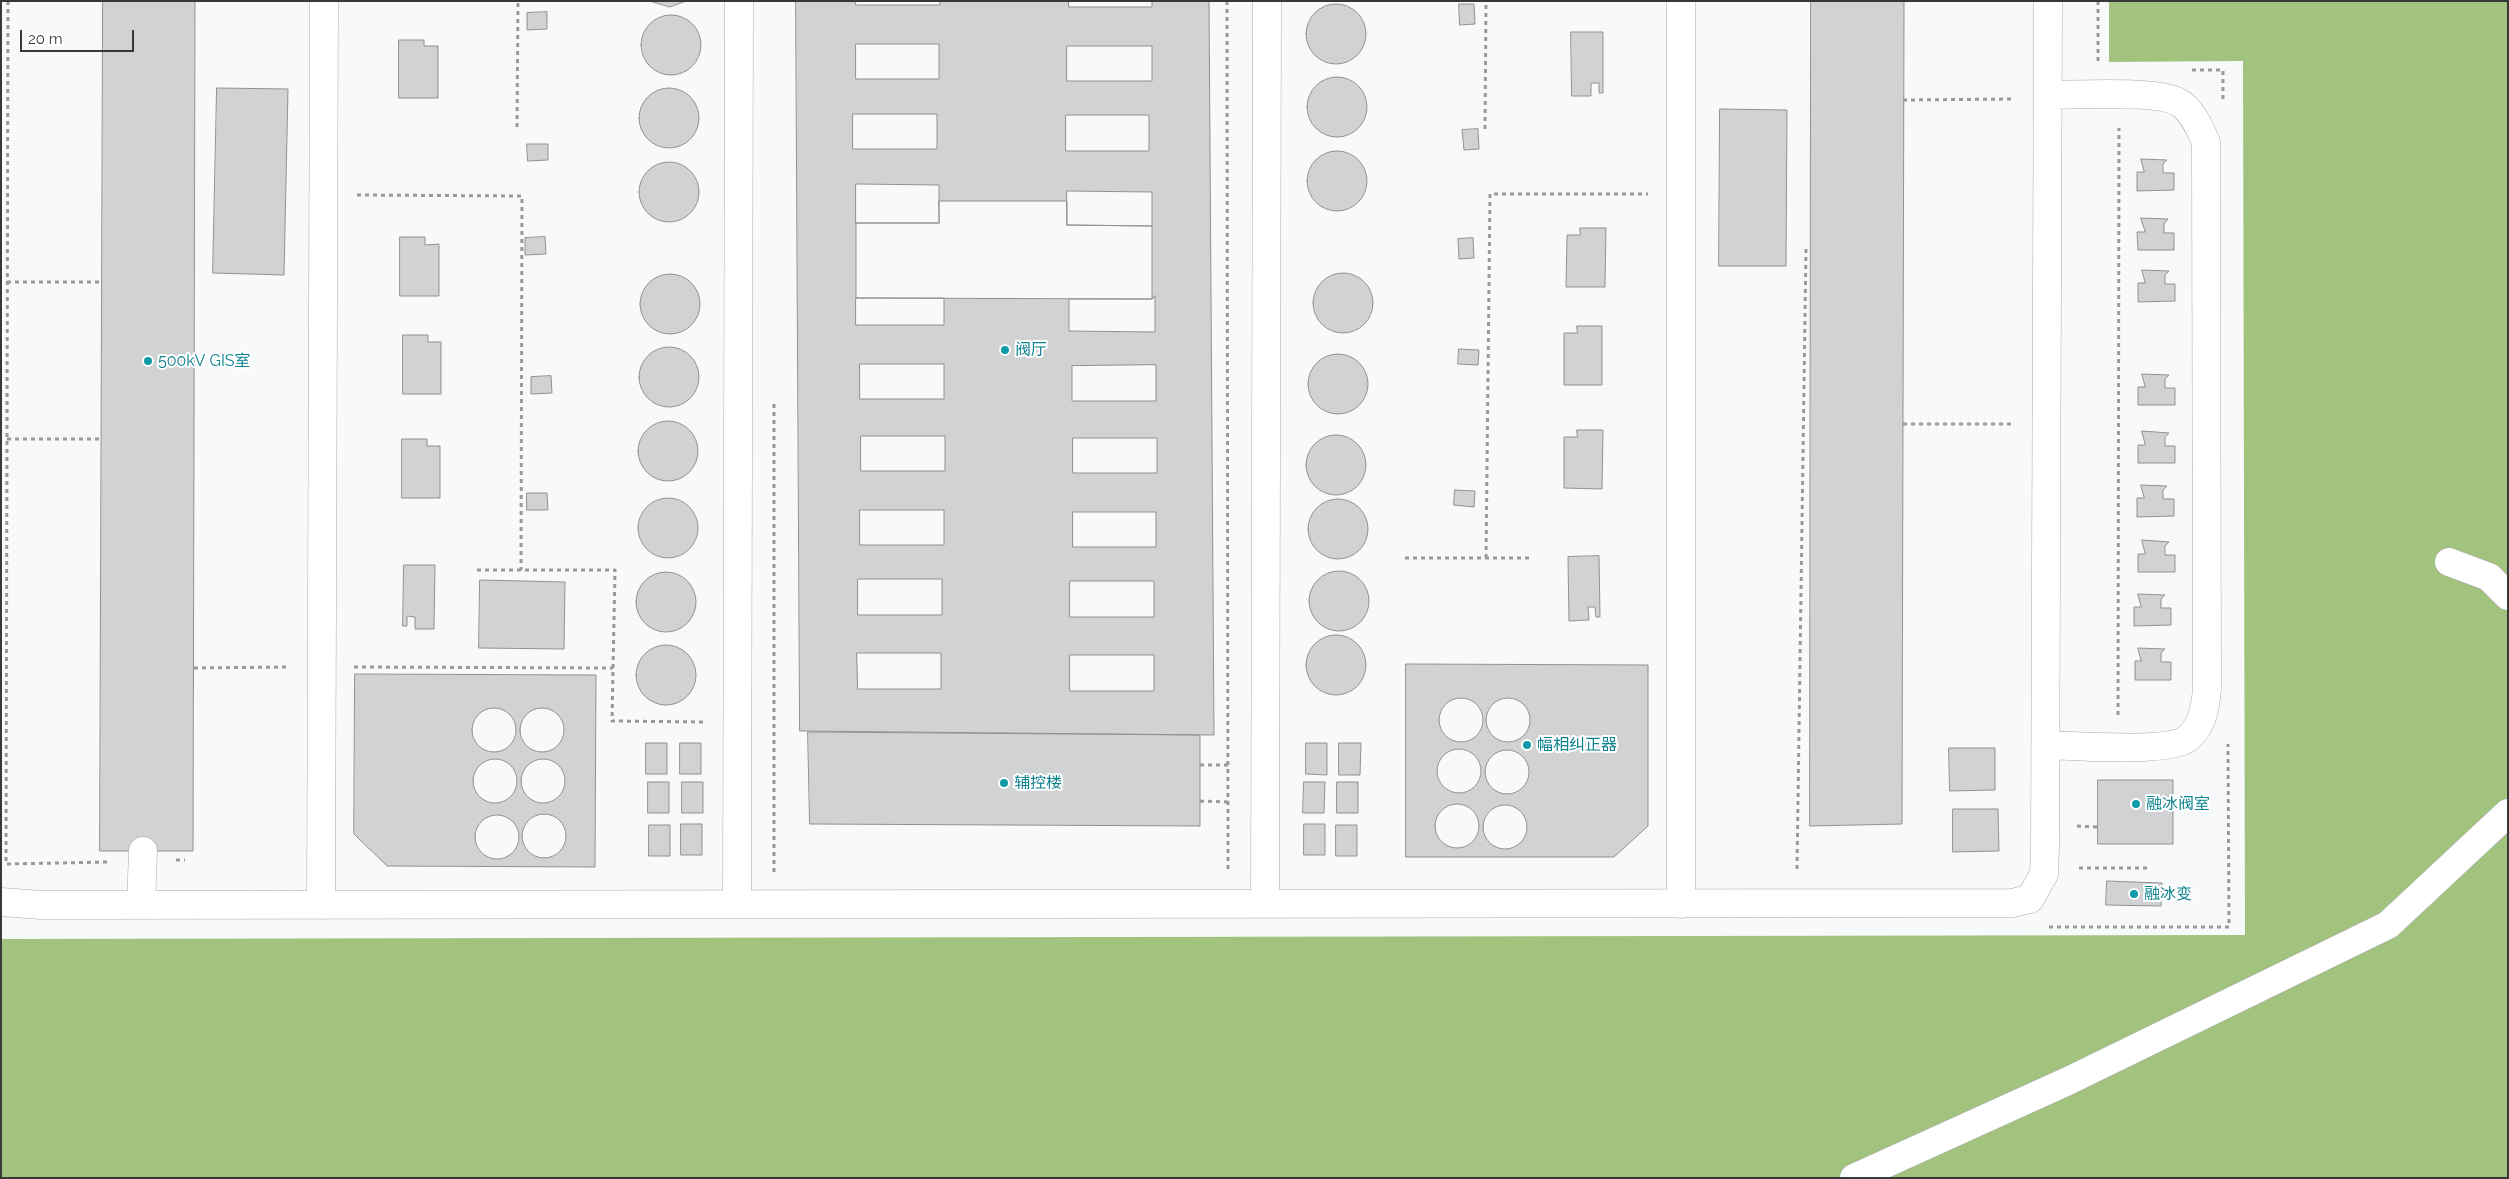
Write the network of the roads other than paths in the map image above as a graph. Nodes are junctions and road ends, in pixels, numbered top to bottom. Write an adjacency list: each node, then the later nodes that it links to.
1 (324, 1): 14 (street)
2 (739, 1): 15 (street)
3 (1267, 1): 16 (street)
4 (1681, 1): 17 (street)
5 (2048, 1): 6 (street)
6 (2048, 95): 9 (street); 9 (street)
7 (2449, 562): 8 (street)
8 (2508, 596)
9 (2046, 745): 17 (street)
10 (2508, 813): 18 (street)
11 (143, 856): 13 (street)
12 (1, 902): 13 (street)
13 (141, 904): 14 (street)
14 (321, 904): 15 (street)
15 (737, 904): 16 (street)
16 (1265, 904): 17 (street)
17 (1680, 904)
18 (1854, 1178)

